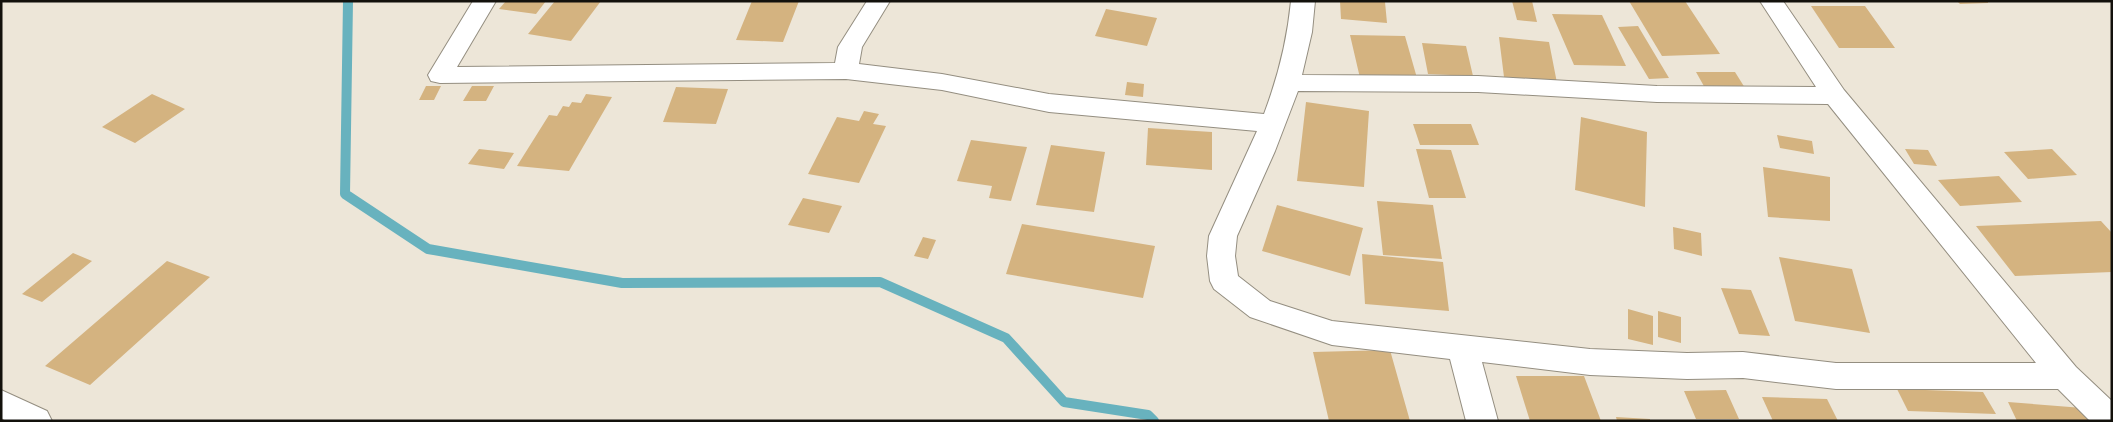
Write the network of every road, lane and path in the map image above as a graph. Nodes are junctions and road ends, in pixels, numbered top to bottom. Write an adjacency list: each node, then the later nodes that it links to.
1 (485, 1): 5 (street)
2 (880, 1): 5 (street)
3 (1303, 1): 6 (street)
4 (1771, 1): 7 (street)
5 (846, 71): 8 (street)
6 (1288, 83): 7 (street); 8 (street)
7 (1835, 96): 10 (street)
8 (1272, 124): 9 (street)
9 (1463, 348): 10 (street); 13 (street)
10 (2065, 376): 14 (street)
11 (1, 403): 12 (street)
12 (36, 421)
13 (1482, 421)
14 (2111, 421)

